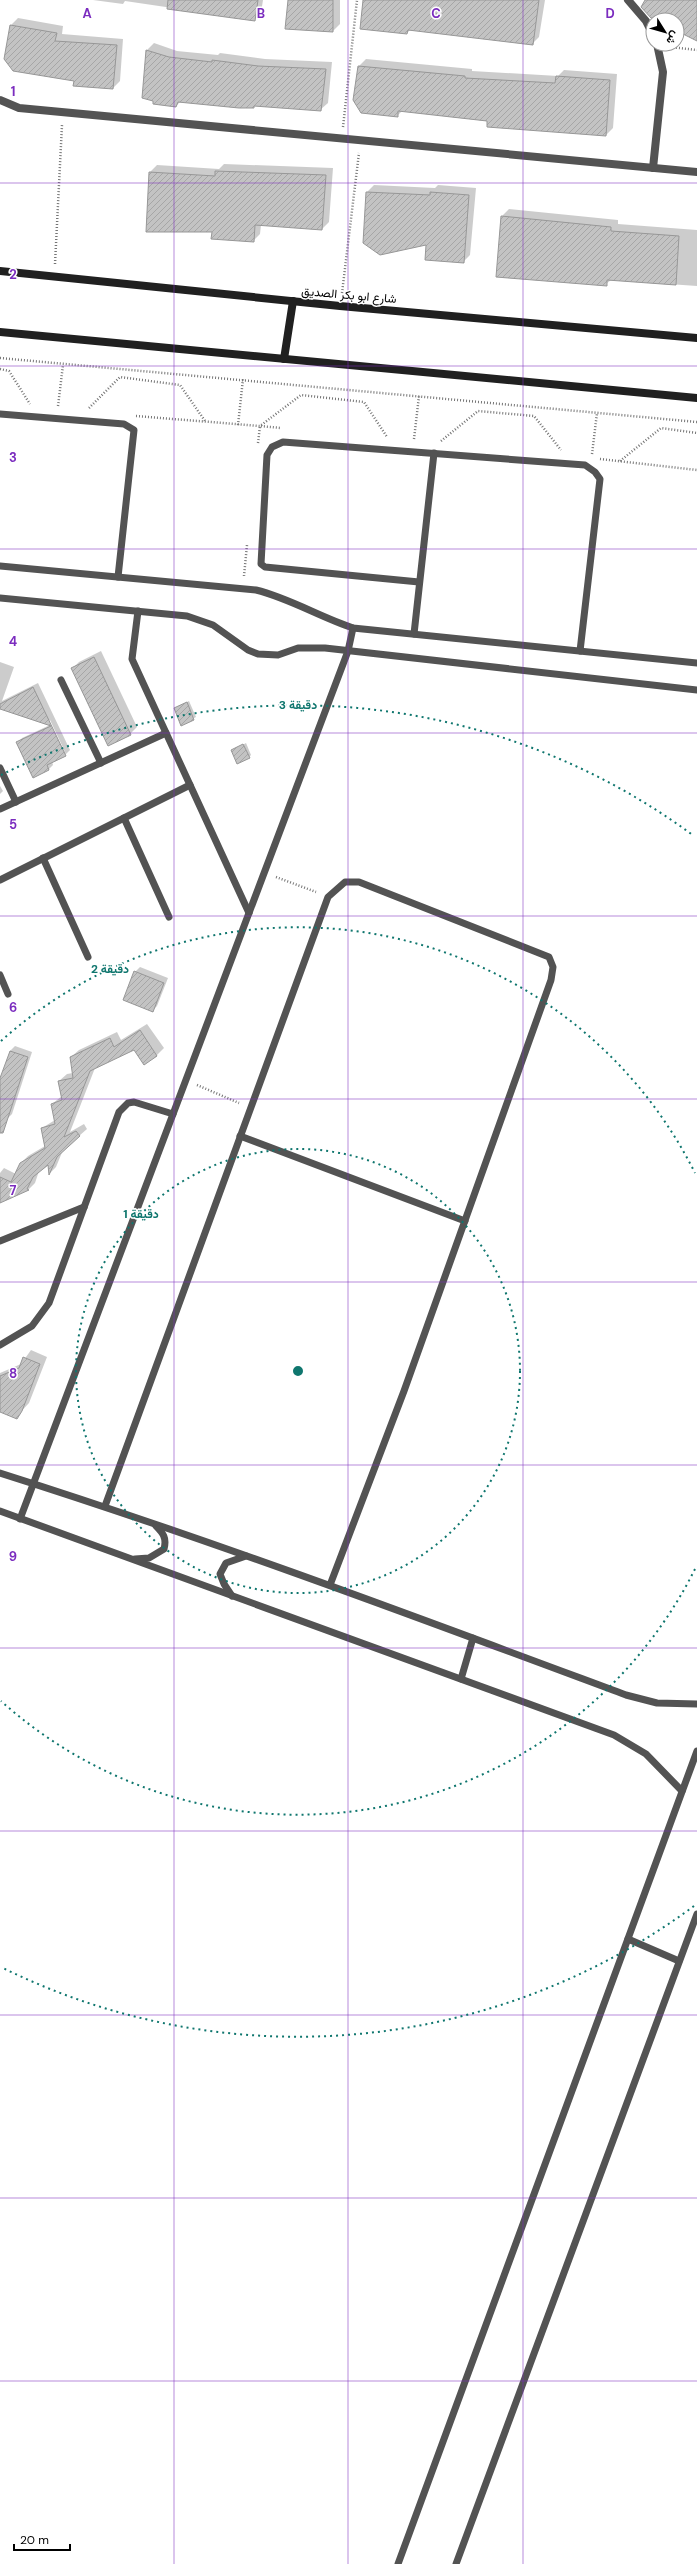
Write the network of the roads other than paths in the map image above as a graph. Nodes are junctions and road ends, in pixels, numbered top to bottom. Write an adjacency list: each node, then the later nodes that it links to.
1 (628, 0): 2 (street)
2 (645, 20)
3 (659, 52): 5 (street)
4 (0, 100): 5 (street)
5 (653, 168): 6 (street)
6 (697, 172)
7 (0, 271): 8 (main road, شارع ابو بكر الصديق)
8 (293, 301): 10 (main road, شارع ابو بكر الصديق); 11 (main road)
9 (0, 332): 11 (main road)
10 (697, 338)
11 (284, 359): 12 (main road)
12 (697, 398)
13 (0, 414): 16 (lane)
14 (434, 453): 17 (lane); 17 (lane); 23 (lane)
15 (0, 566): 16 (lane)
16 (118, 577): 20 (lane)
17 (420, 582): 21 (lane)
18 (0, 598): 19 (lane)
19 (138, 611): 22 (lane); 27 (lane)
20 (353, 628): 21 (lane); 22 (lane)
21 (414, 634): 23 (lane)
22 (348, 651): 26 (lane); 36 (lane)
23 (580, 651): 24 (lane)
24 (697, 663)
25 (61, 680): 28 (lane)
26 (697, 690)
27 (166, 733): 28 (lane); 30 (lane)
28 (101, 763): 31 (lane)
29 (0, 768): 31 (lane)
30 (190, 785): 33 (lane); 36 (lane)
31 (16, 802): 32 (lane)
32 (0, 809)
33 (124, 818): 34 (lane); 37 (lane)
34 (43, 858): 35 (lane); 38 (lane)
35 (0, 880)
36 (249, 913): 41 (lane)
37 (169, 917)
38 (88, 957)
39 (0, 975): 40 (lane)
40 (8, 994)
41 (173, 1114): 43 (lane); 48 (lane)
42 (240, 1136): 44 (lane); 44 (lane); 49 (lane)
43 (84, 1207): 45 (lane); 46 (lane)
44 (465, 1221): 55 (lane)
45 (0, 1241)
46 (0, 1345)
47 (0, 1473): 48 (lane)
48 (33, 1484): 49 (lane); 51 (lane)
49 (105, 1506): 52 (lane)
50 (0, 1511): 51 (lane)
51 (20, 1519): 54 (lane)
52 (153, 1523): 53 (lane); 54 (lane)
53 (248, 1556): 55 (lane); 56 (lane)
54 (133, 1560): 56 (lane)
55 (330, 1585): 57 (lane)
56 (232, 1596): 58 (lane)
57 (473, 1638): 58 (lane); 59 (lane)
58 (461, 1679): 61 (lane)
59 (697, 1704)
60 (697, 1751): 61 (lane)
61 (682, 1791): 63 (lane)
62 (697, 1914): 64 (lane)
63 (628, 1938): 64 (lane); 65 (lane)
64 (679, 1961): 66 (lane)
65 (398, 2564)
66 (456, 2564)

